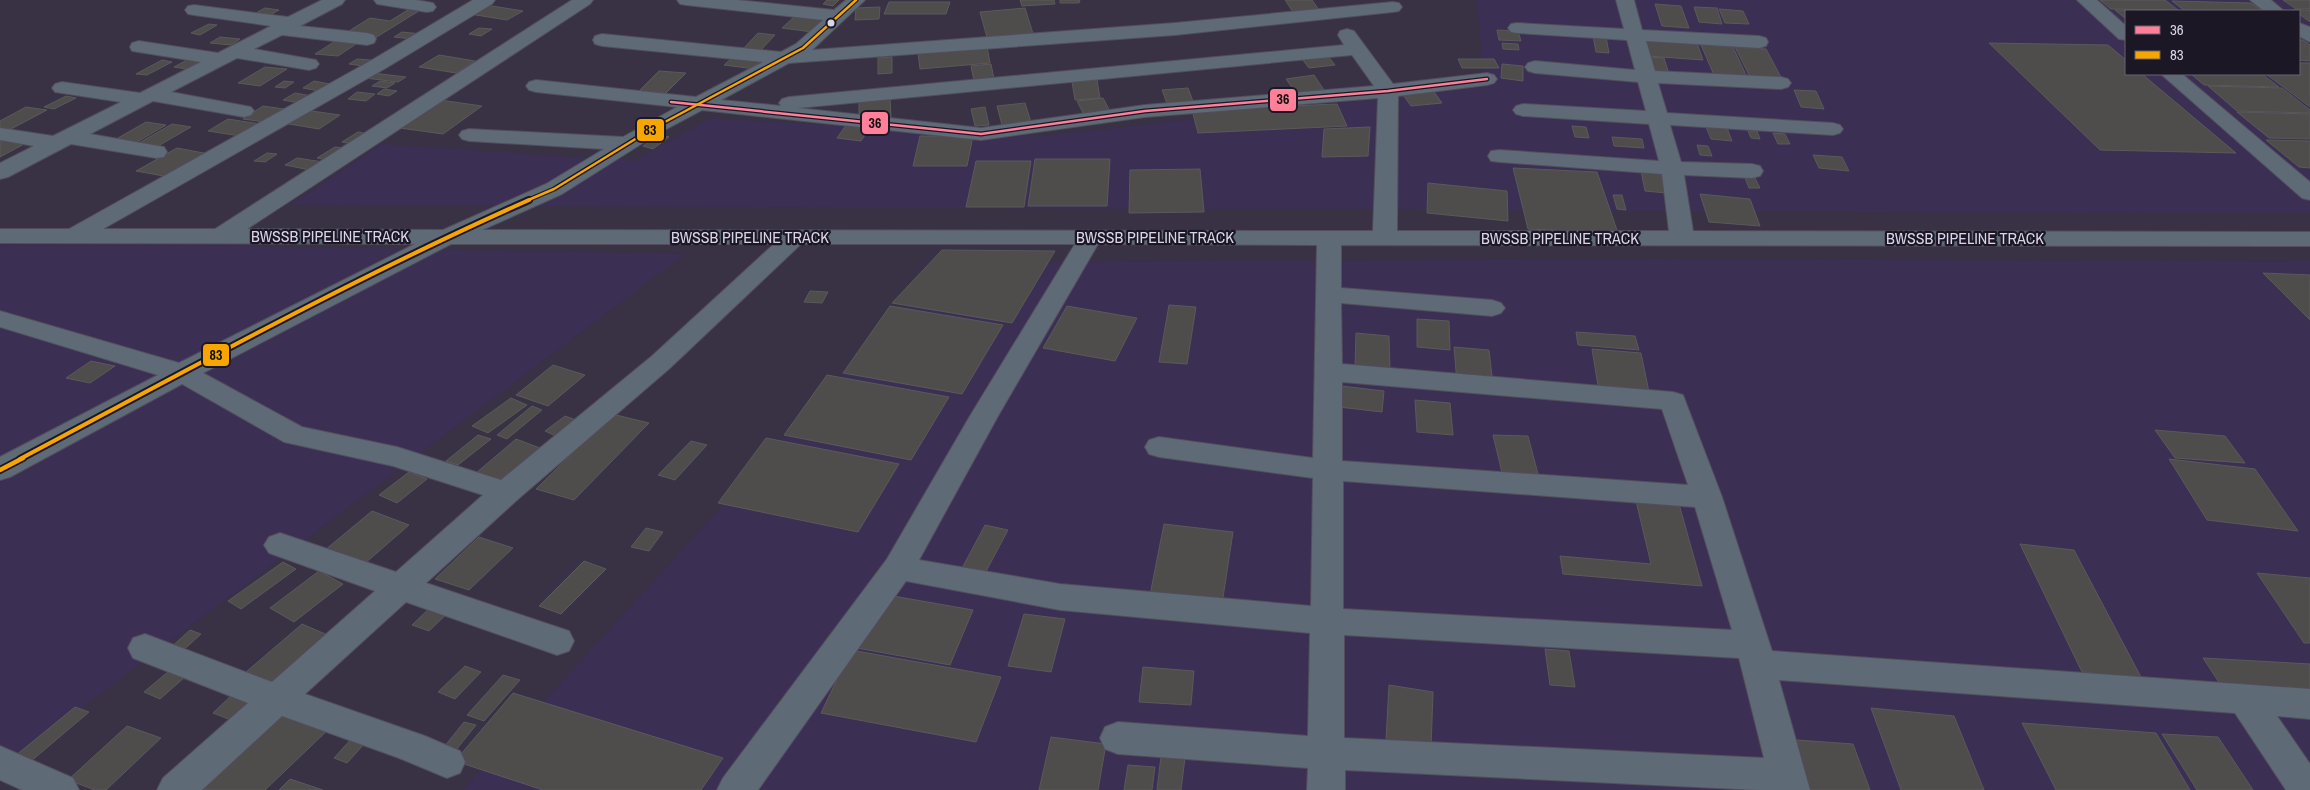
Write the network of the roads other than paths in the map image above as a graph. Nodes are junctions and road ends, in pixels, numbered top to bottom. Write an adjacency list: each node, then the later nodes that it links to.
1 (336, 0): 14 (street)
2 (383, 0): 8 (street)
3 (584, 0): 53 (street)
4 (686, 0): 11 (street)
5 (1625, 0): 16 (street)
6 (2086, 0): 17 (street)
7 (2259, 0): 13 (street)
8 (478, 4): 52 (street)
9 (1325, 7): 10 (street); 22 (street); 24 (street)
10 (1392, 7)
11 (848, 8): 24 (street)
12 (194, 10): 14 (street)
13 (2274, 10)
14 (286, 26): 18 (street); 23 (street)
15 (1517, 28): 16 (street)
16 (1636, 34): 20 (street); 28 (street)
17 (2125, 34)
18 (367, 39)
19 (602, 40): 24 (street)
20 (1759, 42)
21 (139, 47): 23 (street)
22 (1357, 49): 33 (street); 36 (street)
23 (228, 55): 25 (street); 34 (street)
24 (784, 58): 35 (street)
25 (309, 64)
26 (1536, 67): 28 (street)
27 (2173, 75): 50 (street)
28 (1647, 78): 30 (street); 39 (street)
29 (1487, 79): 33 (street)
30 (1781, 84)
31 (536, 86): 35 (street)
32 (62, 88): 34 (street)
33 (1388, 92): 36 (street); 58 (street)
34 (147, 97): 38 (street); 43 (street)
35 (697, 105): 36 (street); 44 (street)
36 (742, 110)
37 (1523, 110): 39 (street)
38 (244, 111)
39 (1658, 118): 40 (street); 47 (street)
40 (1833, 129)
41 (0, 134): 43 (street)
42 (469, 135): 44 (street)
43 (61, 140): 45 (street); 49 (street)
44 (629, 144): 54 (street)
45 (156, 152)
46 (1499, 156): 47 (street)
47 (1672, 168): 48 (street); 59 (street)
48 (1752, 171)
49 (0, 172)
50 (2310, 194)
51 (0, 236): 52 (street, BWSSB PIPELINE TRACK)
52 (75, 236): 53 (street, BWSSB PIPELINE TRACK)
53 (221, 236): 54 (street, BWSSB PIPELINE TRACK)
54 (448, 236): 55 (street, BWSSB PIPELINE TRACK); 64 (street)
55 (795, 237): 56 (street, BWSSB PIPELINE TRACK); 69 (street)
56 (1091, 237): 57 (street, BWSSB PIPELINE TRACK); 72 (street)
57 (1329, 238): 58 (street, BWSSB PIPELINE TRACK); 61 (street)
58 (1385, 238): 59 (street, BWSSB PIPELINE TRACK)
59 (1682, 238): 60 (street, BWSSB PIPELINE TRACK)
60 (2310, 239)
61 (1329, 295): 62 (street); 65 (street)
62 (1492, 308)
63 (0, 319): 64 (street)
64 (182, 372): 67 (street); 69 (street)
65 (1328, 372): 68 (street); 70 (street)
66 (1159, 448): 68 (street)
67 (0, 470)
68 (1328, 470): 70 (street); 74 (street)
69 (506, 492): 73 (street)
70 (1707, 497): 77 (street)
71 (280, 545): 73 (street)
72 (898, 568): 74 (street); 88 (street)
73 (401, 586): 75 (street); 78 (street)
74 (1327, 621): 77 (street); 82 (street)
75 (557, 641)
76 (145, 648): 78 (street)
77 (1755, 655): 79 (street); 85 (street)
78 (276, 699): 84 (street); 87 (street)
79 (2245, 699): 80 (street); 90 (street)
80 (2310, 704)
81 (1118, 738): 82 (street)
82 (1326, 753): 85 (street); 89 (street)
83 (0, 762): 86 (street)
84 (447, 762)
85 (1788, 783)
86 (60, 790)
87 (176, 790)
88 (736, 790)
89 (1326, 790)
90 (2307, 790)

